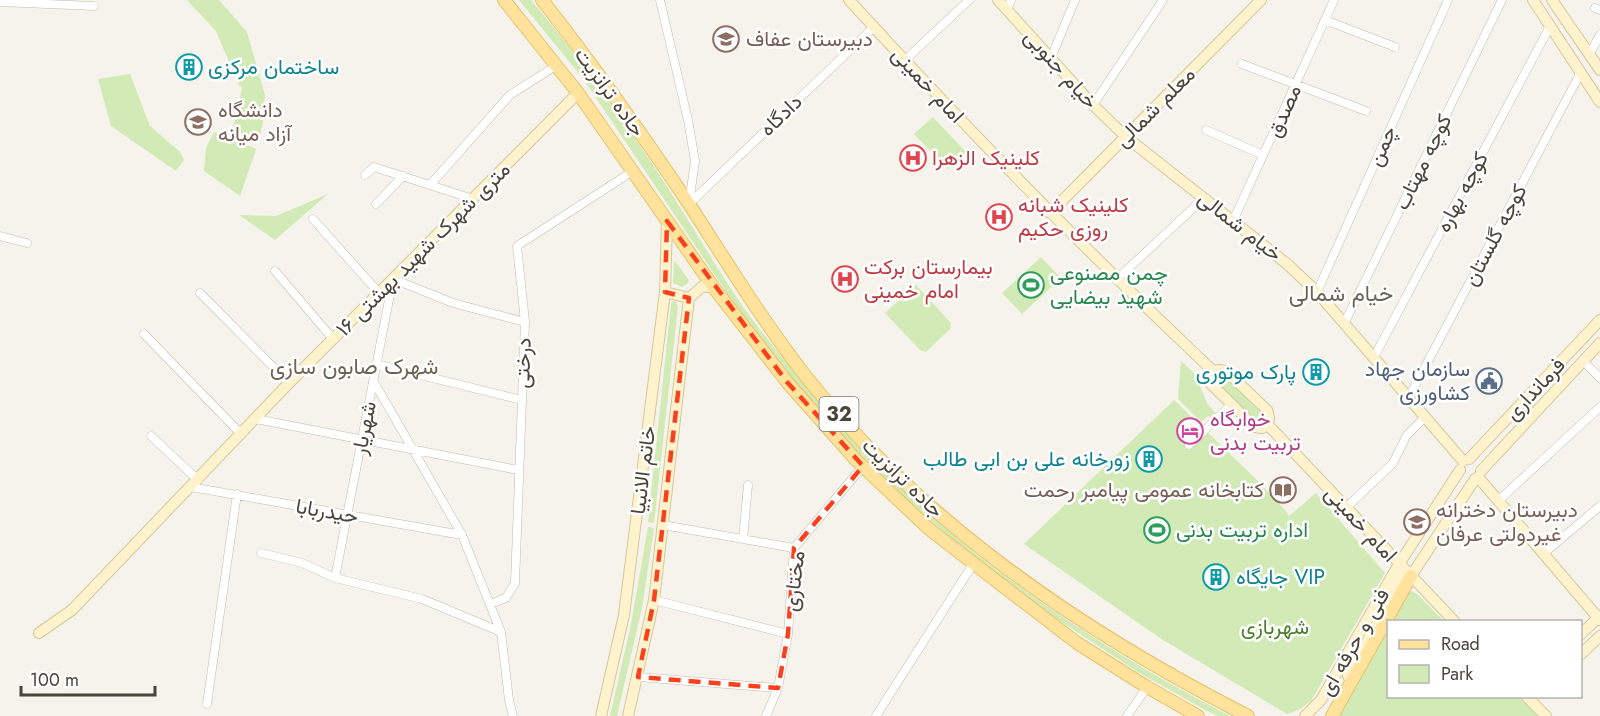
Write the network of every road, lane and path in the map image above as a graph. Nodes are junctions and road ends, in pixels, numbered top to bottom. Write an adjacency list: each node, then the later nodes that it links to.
1 (504, 0): 26 (main road, جاده ترانزیت / 32)
2 (542, 0): 45 (main road, جاده ترانزیت / 32)
3 (660, 0): 45 (street)
4 (849, 0): 20 (main road, امام خمینی)
5 (969, 0): 25 (street)
6 (998, 0): 16 (main road, خیام جنوبی)
7 (1075, 0): 24 (street)
8 (1163, 0): 33 (street)
9 (1261, 0): 36 (main road, معلم شمالی)
10 (1334, 0): 18 (street, مصدق)
11 (1448, 0): 57 (street, چمن)
12 (1502, 0): 63 (street, کوچه مهتاب)
13 (1533, 0): 19 (main road)
14 (0, 2): 17 (street)
15 (1555, 2): 23 (main road)
16 (1009, 5): 24 (main road, خیام جنوبی)
17 (94, 6)
18 (1325, 20): 22 (street); 30 (street, مصدق)
19 (1550, 26): 29 (main road); 68 (street, کوچه بهاره)
20 (874, 27): 25 (main road, امام خمینی); 45 (street, دادگاه)
21 (1600, 35): 23 (street)
22 (1395, 47)
23 (1590, 55): 28 (main road)
24 (1051, 58): 33 (main road, خیام جنوبی)
25 (906, 60): 46 (main road, امام خمینی)
26 (557, 64): 31 (main road, جاده ترانزیت / 32); 41 (street)
27 (1242, 64): 30 (street)
28 (1600, 70)
29 (1581, 72): 32 (main road); 75 (street, کوچه گلستان)
30 (1296, 84): 34 (street); 37 (street, مصدق)
31 (578, 93): 38 (main road, جاده ترانزیت / 32); 43 (main road, ۱۶ متری شهرک شهيد بهشتی)
32 (1600, 102)
33 (1093, 105): 36 (main road, خیام جنوبی)
34 (1366, 111)
35 (1206, 130): 37 (street)
36 (1126, 137): 42 (main road, خیام شمالی); 46 (main road, معلم شمالی)
37 (1263, 155): 49 (street, مصدق)
38 (633, 171): 48 (main road, جاده ترانزیت / 32); 62 (street, درختی)
39 (365, 175): 40 (street)
40 (403, 176): 41 (street); 44 (street)
41 (430, 184): 43 (street)
42 (1204, 198): 49 (main road, خیام شمالی); 54 (street)
43 (473, 199): 53 (main road, ۱۶ متری شهرک شهيد بهشتی)
44 (376, 204)
45 (688, 204): 131 (main road, جاده ترانزیت / 32)
46 (1050, 213): 54 (main road, امام خمینی)
47 (313, 219): 59 (street)
48 (667, 221): 55 (main road, جاده ترانزیت / 32); 56 (main road, خاتم الانبیا)
49 (1233, 221): 57 (main road, خیام شمالی)
50 (0, 236): 51 (street)
51 (27, 243)
52 (275, 271): 66 (street)
53 (393, 279): 59 (main road, ۱۶ متری شهرک شهيد بهشتی); 62 (street); 70 (street, شهریار)
54 (1116, 280): 71 (main road, امام خمینی)
55 (714, 288): 60 (main road); 90 (main road, جاده ترانزیت / 32)
56 (664, 292): 60 (main road); 125 (main road, خاتم الانبیا)
57 (1317, 292): 63 (main road, خیام شمالی)
58 (200, 293): 74 (street)
59 (379, 293): 66 (main road, ۱۶ متری شهرک شهيد بهشتی)
60 (690, 298): 100 (main road, خاتم الانبیا)
61 (1600, 320): 65 (main road, فرمانداری)
62 (525, 322): 76 (street, درختی)
63 (1344, 324): 68 (main road, خیام شمالی)
64 (144, 334): 84 (street)
65 (1587, 334): 67 (main road); 79 (main road, فرمانداری)
66 (333, 339): 74 (main road, ۱۶ متری شهرک شهيد بهشتی)
67 (1599, 344): 69 (main road, فرمانداری)
68 (1374, 357): 75 (main road, خیام شمالی)
69 (1583, 361): 72 (street); 83 (main road, فرمانداری)
70 (376, 364): 73 (street, شهریار); 76 (street)
71 (1213, 371): 77 (main road); 82 (main road)
72 (1600, 378)
73 (374, 382): 86 (street, شهریار); 88 (street)
74 (289, 383): 81 (main road, ۱۶ متری شهرک شهيد بهشتی)
75 (1408, 397): 80 (main road, خیام شمالی)
76 (522, 400): 91 (street, درختی)
77 (1232, 404): 82 (main road); 87 (street)
78 (1600, 407): 96 (street)
79 (1510, 416): 83 (main road); 89 (main road, فرمانداری)
80 (1425, 417): 89 (main road, خیام شمالی); 98 (street)
81 (256, 419): 84 (main road, ۱۶ متری شهرک شهيد بهشتی); 86 (street)
82 (1268, 425): 98 (main road, امام خمینی)
83 (1522, 427): 92 (main road, فرمانداری)
84 (241, 434): 93 (main road, ۱۶ متری شهرک شهيد بهشتی)
85 (151, 436): 93 (street)
86 (362, 440): 88 (street); 99 (street, شهریار)
87 (1189, 445)
88 (413, 450): 91 (street); 101 (street)
89 (1464, 464): 92 (main road); 92 (main road); 107 (main road, فرمانداری)
90 (863, 466): 103 (street, مختاری); 106 (main road, جاده ترانزیت / 32)
91 (518, 471): 110 (street, درختی)
92 (1478, 476): 96 (main road); 107 (main road, فرمانداری)
93 (195, 483): 95 (street, حیدربابا); 114 (main road, ۱۶ متری شهرک شهيد بهشتی)
94 (748, 485): 102 (street)
95 (237, 494): 99 (street, حیدربابا); 123 (street)
96 (1498, 501): 105 (main road)
97 (1600, 506): 105 (street)
98 (1346, 508): 107 (main road, امام خمینی)
99 (347, 515): 101 (street, حیدربابا); 108 (street, شهریار)
100 (663, 525): 102 (street); 109 (main road, خاتم الانبیا)
101 (462, 535): 110 (street)
102 (743, 539): 103 (street)
103 (794, 548): 115 (street, مختاری)
104 (261, 553): 108 (street)
105 (1543, 554): 111 (main road)
106 (973, 564): 120 (main road, جاده ترانزیت / 32); 128 (street)
107 (1405, 570): 112 (main road, امام خمینی); 132 (main road, فنی و حرفه ای); 133 (main road); 134 (main road)
108 (335, 578): 113 (street)
109 (654, 600): 115 (street); 119 (main road, خاتم الانبیا)
110 (490, 604): 113 (street)
111 (1599, 618): 116 (main road)
112 (1454, 620)
113 (501, 632): 124 (street)
114 (39, 633)
115 (788, 634): 121 (street, مختاری)
116 (1582, 634)
117 (1600, 636): 118 (main road)
118 (1582, 654)
119 (638, 677): 121 (street); 126 (main road, خاتم الانبیا)
120 (1148, 687): 129 (street); 130 (main road, جاده ترانزیت / 32)
121 (778, 688): 127 (street, مختاری)
122 (1532, 698): 135 (main road)
123 (207, 704)
124 (513, 716)
125 (601, 716)
126 (628, 716)
127 (766, 716)
128 (876, 716)
129 (1127, 716)
130 (1198, 716)
131 (1248, 716)
132 (1305, 716)
133 (1326, 716)
134 (1332, 716)
135 (1546, 716)

